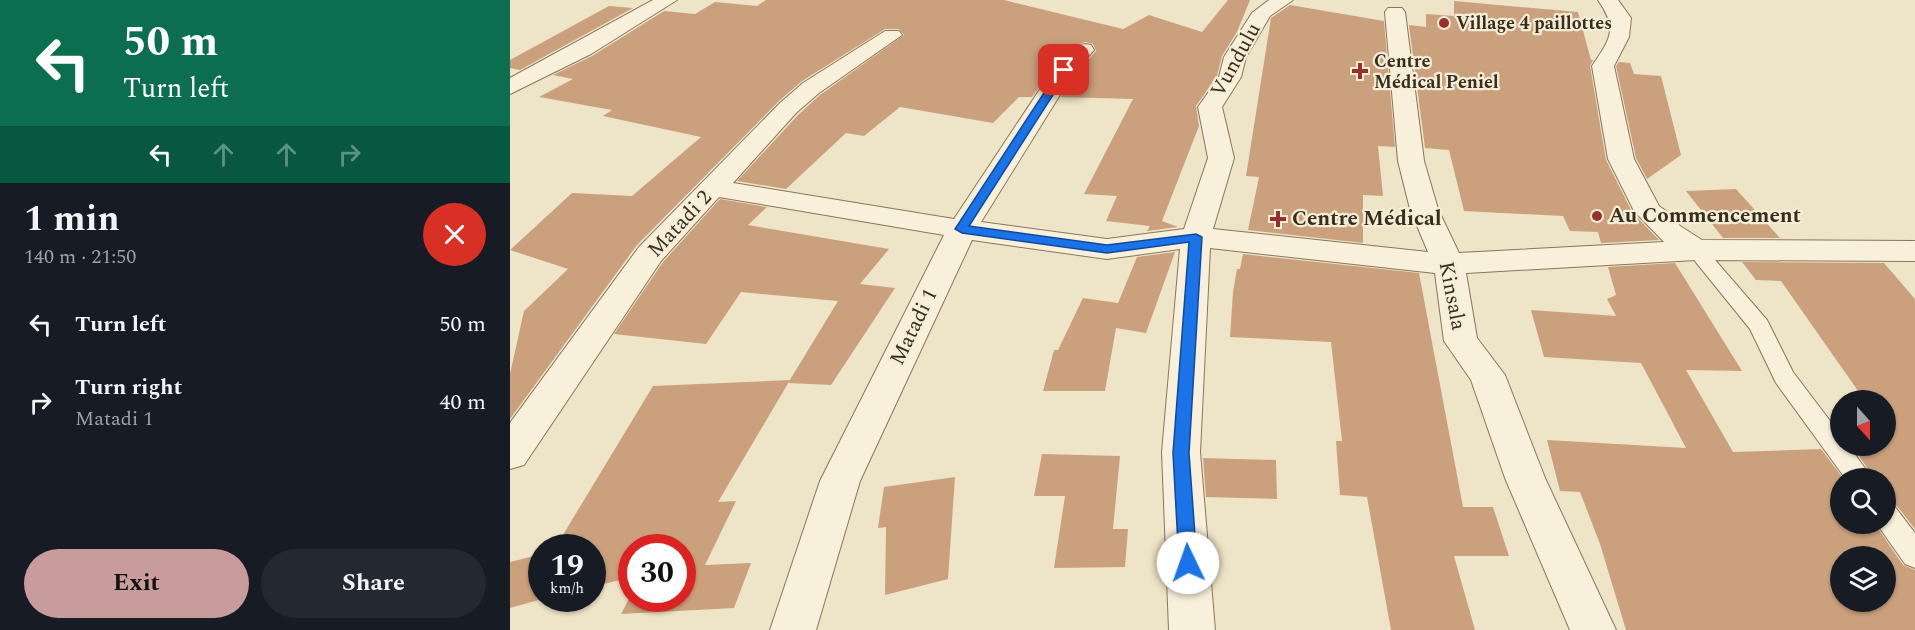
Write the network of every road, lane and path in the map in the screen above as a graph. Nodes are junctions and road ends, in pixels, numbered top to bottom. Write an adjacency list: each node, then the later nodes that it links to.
1 (667, 0): 7 (street)
2 (1283, 0): 10 (street, Vundulu)
3 (1608, 0): 11 (street)
4 (1395, 12): 13 (street, Kinsala)
5 (892, 34): 8 (street, Matadi 2)
6 (1083, 50): 9 (street, Matadi 1)
7 (510, 87)
8 (714, 188): 9 (street); 14 (street, Matadi 2)
9 (962, 229): 10 (street); 18 (street, Matadi 1)
10 (1196, 237): 13 (street); 19 (street, Vundulu)
11 (1696, 250): 12 (street); 13 (street); 15 (lane)
12 (1915, 250)
13 (1449, 264): 20 (street, Kinsala)
14 (510, 453)
15 (1852, 468)
16 (1896, 529): 17 (lane)
17 (1915, 555)
18 (793, 630)
19 (1192, 630)
20 (1593, 630)

